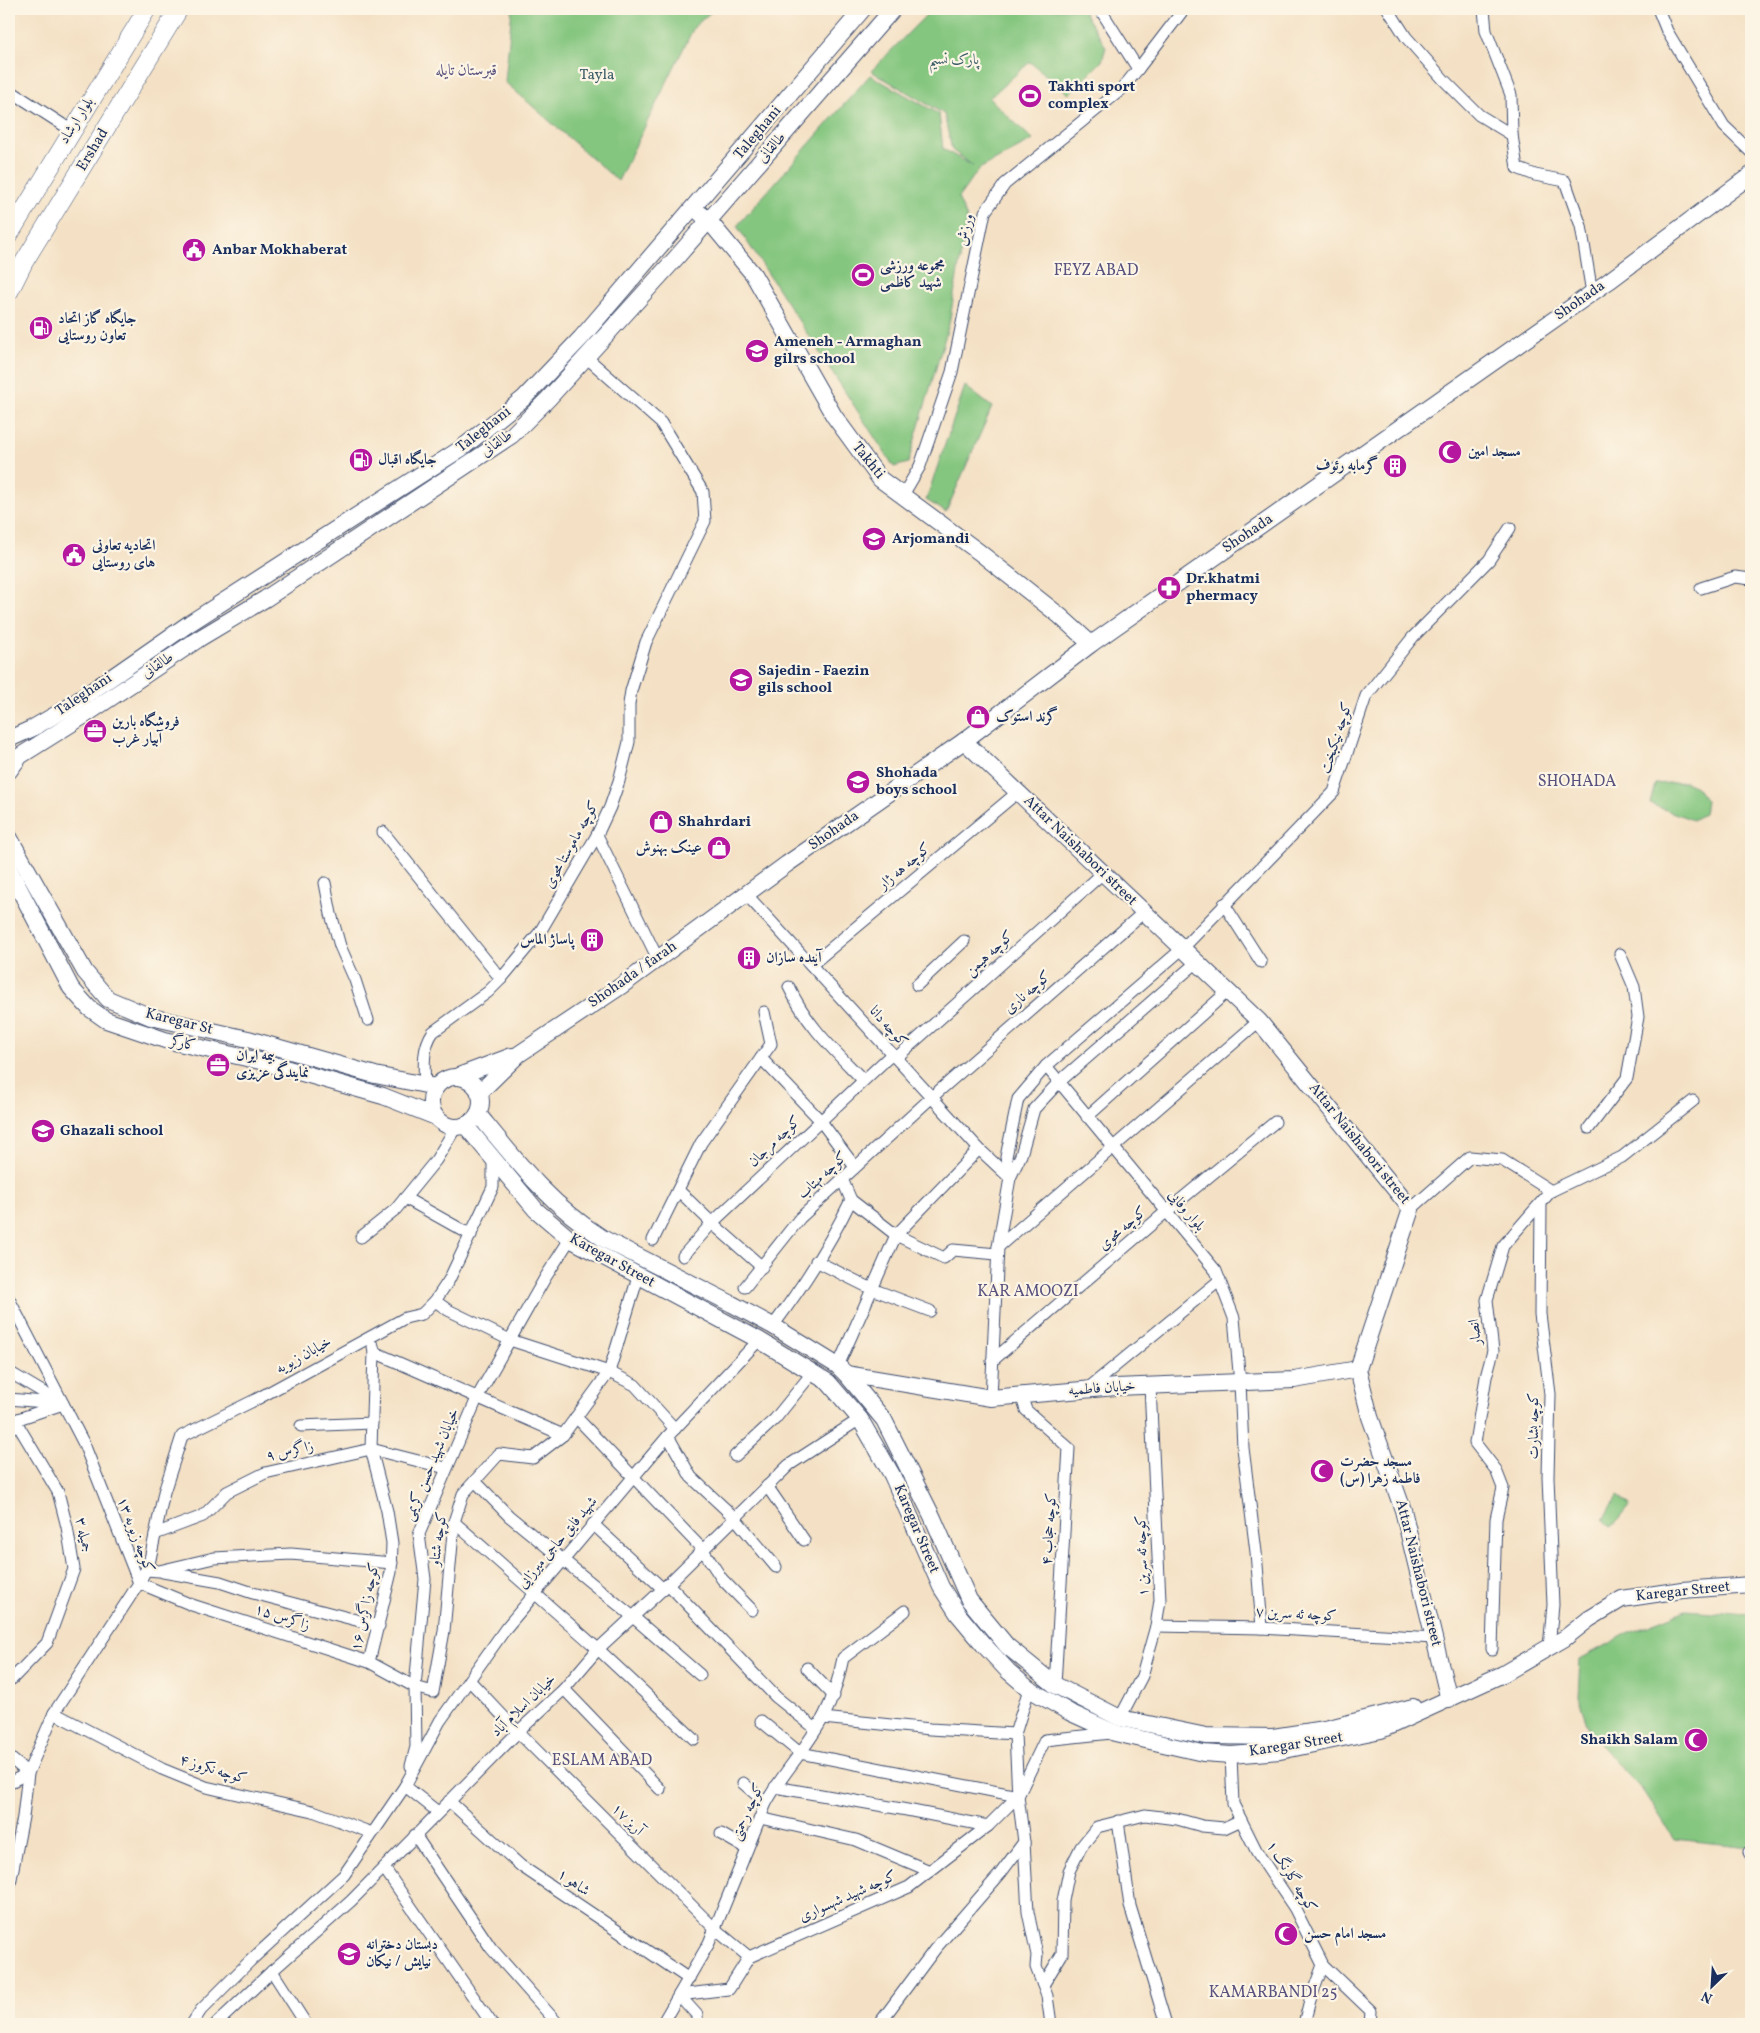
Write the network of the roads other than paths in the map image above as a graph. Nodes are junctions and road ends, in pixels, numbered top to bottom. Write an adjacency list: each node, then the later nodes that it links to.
1 (147, 9): 12 (main road, بلوار ارشاد)
2 (863, 9): 16 (main road, Taleghani)
3 (893, 9): 17 (main road, طالقانی)
4 (1100, 9): 10 (street)
5 (1184, 9): 10 (street, ورزش)
6 (1388, 9): 13 (street)
7 (1484, 9): 13 (street)
8 (1658, 9): 14 (street)
9 (177, 10): 19 (main road, Ershad)
10 (1138, 69): 22 (street, ورزش)
11 (9, 90): 12 (street)
12 (71, 130): 18 (main road, بلوار ارشاد)
13 (1512, 135): 20 (street)
14 (1751, 152)
15 (1751, 175): 20 (main road, Shohada)
16 (693, 208): 17 (main road, Takhti); 27 (main road, Taleghani)
17 (709, 220): 21 (main road, طالقانی); 22 (main road, Takhti)
18 (9, 235)
19 (9, 292)
20 (1592, 293): 26 (main road, Shohada)
21 (586, 357): 28 (main road, طالقانی); 34 (street, کوچه ماموستا محوی)
22 (903, 495): 26 (main road, Takhti)
23 (1510, 528): 40 (street, کوچه نیکبخت)
24 (1751, 578): 25 (street)
25 (1701, 588)
26 (1091, 644): 30 (main road, Shohada)
27 (154, 648): 28 (main road); 29 (main road, Taleghani)
28 (162, 663): 31 (main road, طالقانی)
29 (9, 739)
30 (964, 741): 32 (main road, Attar Naishabori street); 39 (main road, Shohada)
31 (9, 771)
32 (1018, 792): 37 (main road, Attar Naishabori street); 48 (street, کوچه هه ژار)
33 (383, 832): 49 (street)
34 (597, 835): 45 (street); 49 (street, کوچه ماموستا محوی)
35 (9, 837): 63 (main road, Karegar St)
36 (9, 869): 68 (main road, کارگر)
37 (1103, 873): 41 (main road, Attar Naishabori street); 57 (street, کوچه هیمن)
38 (325, 883): 54 (street)
39 (746, 894): 45 (main road, Shohada / farah); 48 (street, کوچه دانا)
40 (1224, 904): 43 (street, کوچه نیکبخت); 47 (street)
41 (1144, 912): 43 (main road, Attar Naishabori street); 65 (street, کوچه ناری)
42 (964, 941): 50 (street)
43 (1182, 949): 46 (main road, Attar Naishabori street); 59 (street)
44 (1620, 954): 73 (street)
45 (658, 959): 56 (main road, Shohada / farah)
46 (1196, 962): 52 (main road, Attar Naishabori street); 62 (street)
47 (1261, 962)
48 (811, 965): 57 (street, کوچه دانا)
49 (501, 979): 63 (street, کوچه ماموستا محوی)
50 (917, 985)
51 (789, 987): 61 (street)
52 (1228, 992): 55 (main road, Attar Naishabori street); 69 (street)
53 (764, 1012): 58 (street)
54 (368, 1020)
55 (1259, 1021): 74 (street); 85 (main road, Attar Naishabori street)
56 (519, 1054): 60 (main road); 64 (main road)
57 (894, 1056): 61 (street, کوچه مرجان); 65 (street, کوچه دانا)
58 (760, 1058): 70 (street); 80 (street)
59 (1046, 1066): 62 (street, بلوار وفایی); 78 (street)
60 (456, 1077): 63 (main road); 64 (main road)
61 (863, 1080): 70 (street, کوچه مرجان)
62 (1059, 1082): 69 (street, بلوار وفایی); 78 (street)
63 (431, 1086): 68 (main road)
64 (479, 1093): 67 (main road)
65 (932, 1098): 75 (street, کوچه دانا); 77 (street, کوچه مهتاب)
66 (1693, 1101): 81 (street, انصار)
67 (478, 1114): 72 (main road); 104 (main road, Karegar Street)
68 (436, 1117): 72 (main road)
69 (1087, 1117): 74 (street, بلوار وفایی)
70 (820, 1120): 77 (street); 87 (street, کوچه مرجان)
71 (1276, 1122): 86 (street, کوچه محوی)
72 (461, 1126): 76 (main road, Karegar Street); 82 (street)
73 (1589, 1128)
74 (1114, 1148): 86 (street, بلوار وفایی); 93 (street)
75 (979, 1149): 78 (street, کوچه دانا); 89 (street)
76 (492, 1159): 88 (street, خیابان زیویه); 91 (main road, Karegar Street)
77 (855, 1167): 79 (street, کوچه مهتاب)
78 (1010, 1178): 93 (street)
79 (842, 1179): 83 (street); 96 (street, کوچه مهتاب)
80 (678, 1190): 87 (street); 92 (street)
81 (1551, 1191): 84 (street, انصار); 85 (street)
82 (404, 1198): 88 (street); 90 (street)
83 (851, 1200): 89 (street); 95 (street)
84 (1540, 1204): 158 (street, کوچه بشارت); 160 (street, انصار)
85 (1411, 1209): 110 (main road, Attar Naishabori street)
86 (1167, 1211): 98 (street, بلوار وفایی); 109 (street, کوچه محوی)
87 (712, 1223): 94 (street, کوچه مرجان); 96 (street)
88 (471, 1235): 102 (street, خیابان زیویه)
89 (896, 1235): 93 (street); 100 (street)
90 (361, 1237)
91 (570, 1239): 97 (main road, Karegar Street); 106 (street, خیابان شهید حسن کریمی)
92 (654, 1240)
93 (998, 1250): 109 (street)
94 (683, 1256)
95 (816, 1261): 100 (street); 104 (street)
96 (762, 1266): 99 (street, کوچه مهتاب)
97 (638, 1277): 107 (main road, Karegar Street); 113 (street, کوچه شتاو)
98 (1220, 1280): 115 (street, بلوار وفایی); 117 (street)
99 (746, 1287)
100 (872, 1289): 103 (street); 111 (street)
101 (9, 1299): 122 (street, کوچه زیویه ۱۳)
102 (434, 1301): 105 (street, خیابان زیویه); 106 (street)
103 (930, 1311)
104 (773, 1326): 107 (main road); 111 (main road, Karegar Street)
105 (371, 1336): 108 (street, کوچه زاگرس ۱۶); 139 (street, خیابان زیویه)
106 (510, 1340): 113 (street); 118 (street, خیابان شهید حسن کریمی)
107 (759, 1340): 114 (main road, Karegar Street); 128 (street, شهید فایق حاجی میرزایی)
108 (374, 1352): 118 (street); 126 (street, کوچه زاگرس ۱۶)
109 (992, 1361): 120 (street)
110 (1358, 1369): 115 (main road, خیابان فاطمیه); 157 (main road, Attar Naishabori street)
111 (842, 1370): 120 (main road, خیابان فاطمیه); 166 (main road, Karegar Street)
112 (9, 1372): 122 (street)
113 (609, 1372): 123 (street, کوچه شتاو); 128 (street)
114 (813, 1372): 124 (main road, Karegar Street); 131 (street)
115 (1240, 1383): 116 (main road, خیابان فاطمیه); 156 (street, بلوار وفایی)
116 (1150, 1386): 117 (main road, خیابان فاطمیه); 155 (street, کوچه ئه سرین ۱)
117 (1086, 1390): 119 (main road, خیابان فاطمیه)
118 (478, 1396): 129 (street); 132 (street, خیابان شهید حسن کریمی)
119 (1021, 1396): 120 (main road, خیابان فاطمیه); 166 (street, کوچه حجاب ۴)
120 (991, 1398)
121 (9, 1400): 122 (street)
122 (63, 1404): 125 (street); 147 (street, کوچه زیویه ۱۳)
123 (576, 1417): 129 (street, کوچه شتاو); 133 (street)
124 (860, 1419): 135 (street, خیابان اسلام آباد); 169 (main road, Karegar Street)
125 (12, 1421): 164 (street, جمیله ۳)
126 (372, 1423): 127 (street); 130 (street, کوچه زاگرس ۱۶)
127 (301, 1426)
128 (671, 1432): 133 (street, شهید فایق حاجی میرزایی); 136 (street)
129 (563, 1435): 134 (street, کوچه شتاو)
130 (371, 1449): 132 (street, زاگرس ۹); 139 (street, زاگرس ۹); 143 (street, کوچه زاگرس ۱۶)
131 (735, 1456)
132 (446, 1468): 167 (street, خیابان شهید حسن کریمی)
133 (634, 1476): 138 (street, شهید فایق حاجی میرزایی); 141 (street)
134 (475, 1481): 137 (street, کوچه شتاو); 142 (street)
135 (767, 1486): 136 (street, خیابان اسلام آباد); 140 (street)
136 (735, 1518): 141 (street, خیابان اسلام آباد); 144 (street)
137 (454, 1522): 150 (street); 167 (street, کوچه شتاو)
138 (593, 1524): 142 (street, شهید فایق حاجی میرزایی); 149 (street)
139 (156, 1534): 145 (street, خیابان زیویه)
140 (804, 1540)
141 (703, 1550): 149 (street, خیابان اسلام آباد); 151 (street)
142 (563, 1560): 150 (street, شهید فایق حاجی میرزایی); 153 (street)
143 (392, 1563): 146 (street); 154 (street, کوچه زاگرس ۱۶)
144 (776, 1567)
145 (146, 1570): 146 (street); 147 (street, خیابان زیویه)
146 (159, 1571): 154 (street)
147 (139, 1583): 161 (street, زاگرس ۱۵); 173 (street, کوچه زیویه ۱۳)
148 (1751, 1585): 158 (main road, Karegar Street)
149 (666, 1586): 153 (street, خیابان اسلام آباد); 177 (street)
150 (535, 1593): 159 (street); 165 (street, شهید فایق حاجی میرزایی)
151 (752, 1610)
152 (905, 1611): 170 (street, کوچه رحمتی)
153 (632, 1616): 159 (street, خیابان اسلام آباد); 163 (street)
154 (379, 1626): 161 (street, کوچه زاگرس ۱۶)
155 (1156, 1626): 156 (street, کوچه ئه سرین ۷); 176 (street, کوچه ئه سرین ۱)
156 (1262, 1628): 157 (street, کوچه ئه سرین ۷)
157 (1434, 1638): 171 (main road, Attar Naishabori street)
158 (1549, 1647): 171 (main road, Karegar Street)
159 (598, 1649): 168 (street, خیابان اسلام آباد); 180 (street)
160 (1492, 1649)
161 (369, 1662): 167 (street, زاگرس ۱۵)
162 (807, 1668): 170 (street)
163 (700, 1675)
164 (12, 1679)
165 (469, 1680): 178 (street, آریز ۱۷); 187 (street, شهید فایق حاجی میرزایی)
166 (1055, 1685): 176 (main road, Karegar Street)
167 (415, 1687): 187 (street, خیابان شهید حسن کریمی)
168 (564, 1689): 178 (street, خیابان اسلام آباد); 189 (street)
169 (1029, 1689): 176 (main road, Karegar Street); 179 (street)
170 (834, 1696): 174 (street, کوچه رحمتی)
171 (1449, 1700): 172 (main road, Karegar Street)
172 (1433, 1706): 176 (main road, Karegar Street); 182 (main road, Karegar Street)
173 (54, 1713): 184 (street, کوچه زیویه ۱۳); 198 (street, کوچه نکروز ۴)
174 (823, 1718): 177 (street, کوچه رحمتی); 179 (street)
175 (761, 1722): 181 (street)
176 (1118, 1726): 182 (main road, Karegar Street); 190 (street)
177 (816, 1729): 181 (street, کوچه رحمتی)
178 (518, 1732): 191 (street, خیابان اسلام آباد); 206 (street, آریز ۱۷)
179 (1016, 1734): 190 (street)
180 (694, 1739)
181 (800, 1753): 188 (street, کوچه رحمتی); 190 (street)
182 (1231, 1755): 195 (street, کوچه گلرنگ ۱)
183 (9, 1757): 184 (street)
184 (28, 1773): 185 (street); 205 (street, کوچه زیویه ۱۳)
185 (9, 1783)
186 (744, 1783): 192 (street)
187 (405, 1786): 193 (street); 198 (street)
188 (775, 1787): 192 (street, کوچه رحمتی); 197 (street)
189 (660, 1789)
190 (1018, 1796): 197 (street, کوچه شهید شهسواری); 201 (street)
191 (449, 1801): 193 (street, خیابان اسلام آباد); 210 (street, شاهو ۱)
192 (766, 1803): 194 (street, کوچه رحمتی)
193 (438, 1812): 200 (street, خیابان اسلام آباد)
194 (760, 1818): 202 (street, کوچه رحمتی); 204 (street)
195 (1241, 1820): 196 (street); 208 (street, کوچه گلرنگ ۱)
196 (1118, 1821): 211 (street); 222 (street)
197 (988, 1826): 204 (street, کوچه شهید شهسواری)
198 (372, 1833): 213 (street)
199 (720, 1834): 202 (street)
200 (415, 1835): 203 (street, خیابان اسلام آباد); 217 (street)
201 (1024, 1842): 211 (street); 220 (street)
202 (747, 1849): 206 (street, کوچه رحمتی)
203 (384, 1868): 209 (street, خیابان اسلام آباد); 216 (street)
204 (930, 1871): 207 (street, کوچه شهید شهسواری)
205 (9, 1889)
206 (715, 1929): 207 (street, آریز ۱۷); 210 (street, کوچه رحمتی)
207 (749, 1957): 212 (street)
208 (1323, 1965): 223 (street); 224 (street, کوچه گلرنگ ۱)
209 (272, 1971): 214 (street, خیابان اسلام آباد); 215 (street)
210 (689, 1979): 212 (street, کوچه رحمتی)
211 (1044, 1985): 221 (street)
212 (679, 1995): 218 (street, کوچه رحمتی); 219 (street)
213 (192, 2024)
214 (216, 2024)
215 (306, 2024)
216 (492, 2024)
217 (558, 2024)
218 (662, 2024)
219 (697, 2024)
220 (880, 2024)
221 (1051, 2024)
222 (1166, 2024)
223 (1304, 2024)
224 (1370, 2024)

